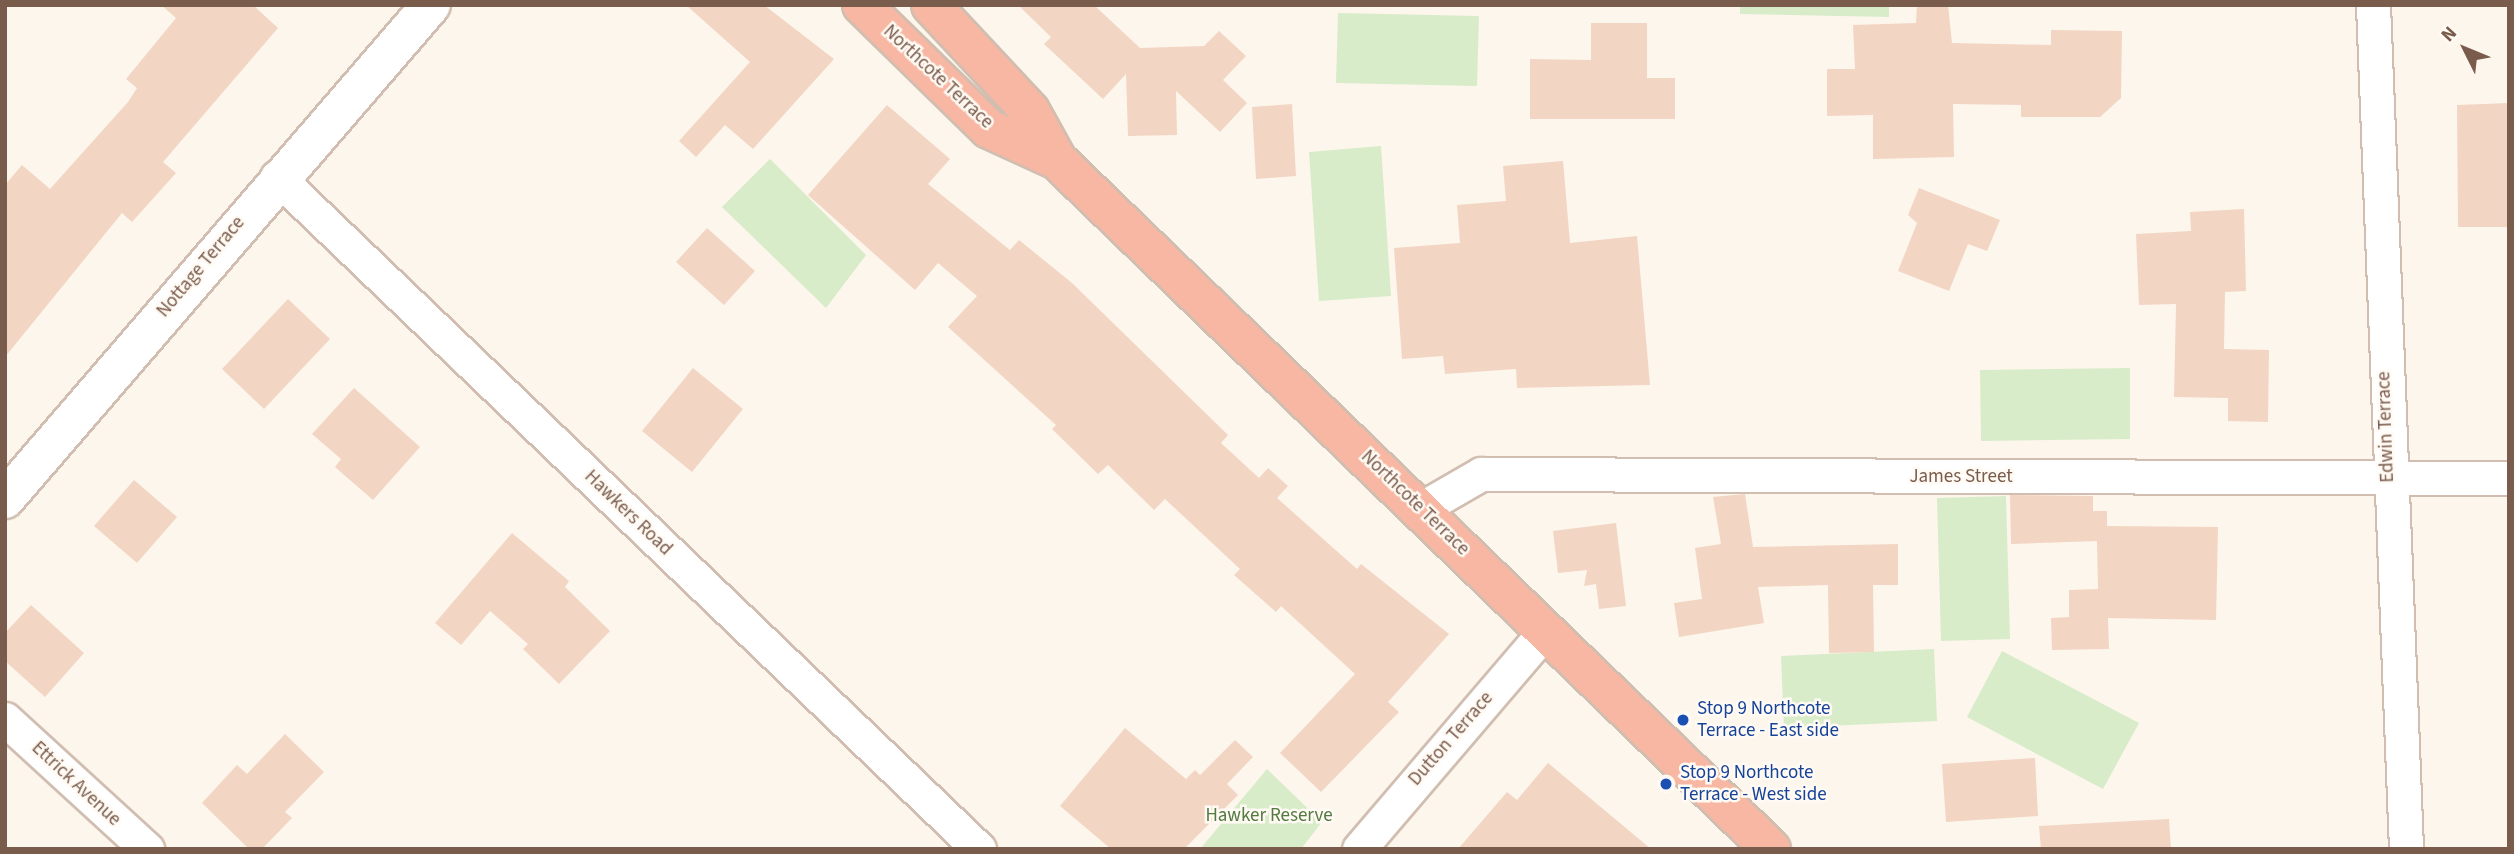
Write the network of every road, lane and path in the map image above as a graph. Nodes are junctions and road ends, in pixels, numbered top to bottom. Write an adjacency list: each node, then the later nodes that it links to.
1 (431, 5): 5 (main road, Nottage Terrace)
2 (862, 5): 6 (highway, Northcote Terrace)
3 (931, 5): 6 (highway, Northcote Terrace)
4 (2373, 5): 9 (street, Edwin Terrace)
5 (408, 21): 7 (main road, Nottage Terrace)
6 (1057, 160): 11 (highway, Northcote Terrace)
7 (277, 177): 10 (main road, Nottage Terrace); 15 (street, Hawkers Road)
8 (2509, 478): 9 (street, James Street)
9 (2388, 479): 11 (street, James Street); 18 (street, Edwin Terrace)
10 (5, 499)
11 (1422, 508): 12 (highway, Northcote Terrace)
12 (1545, 631): 16 (street, Dutton Terrace); 17 (highway, Northcote Terrace)
13 (5, 719): 14 (street, Ettrick Avenue)
14 (146, 849)
15 (979, 849)
16 (1359, 849)
17 (1771, 849)
18 (2406, 849)

